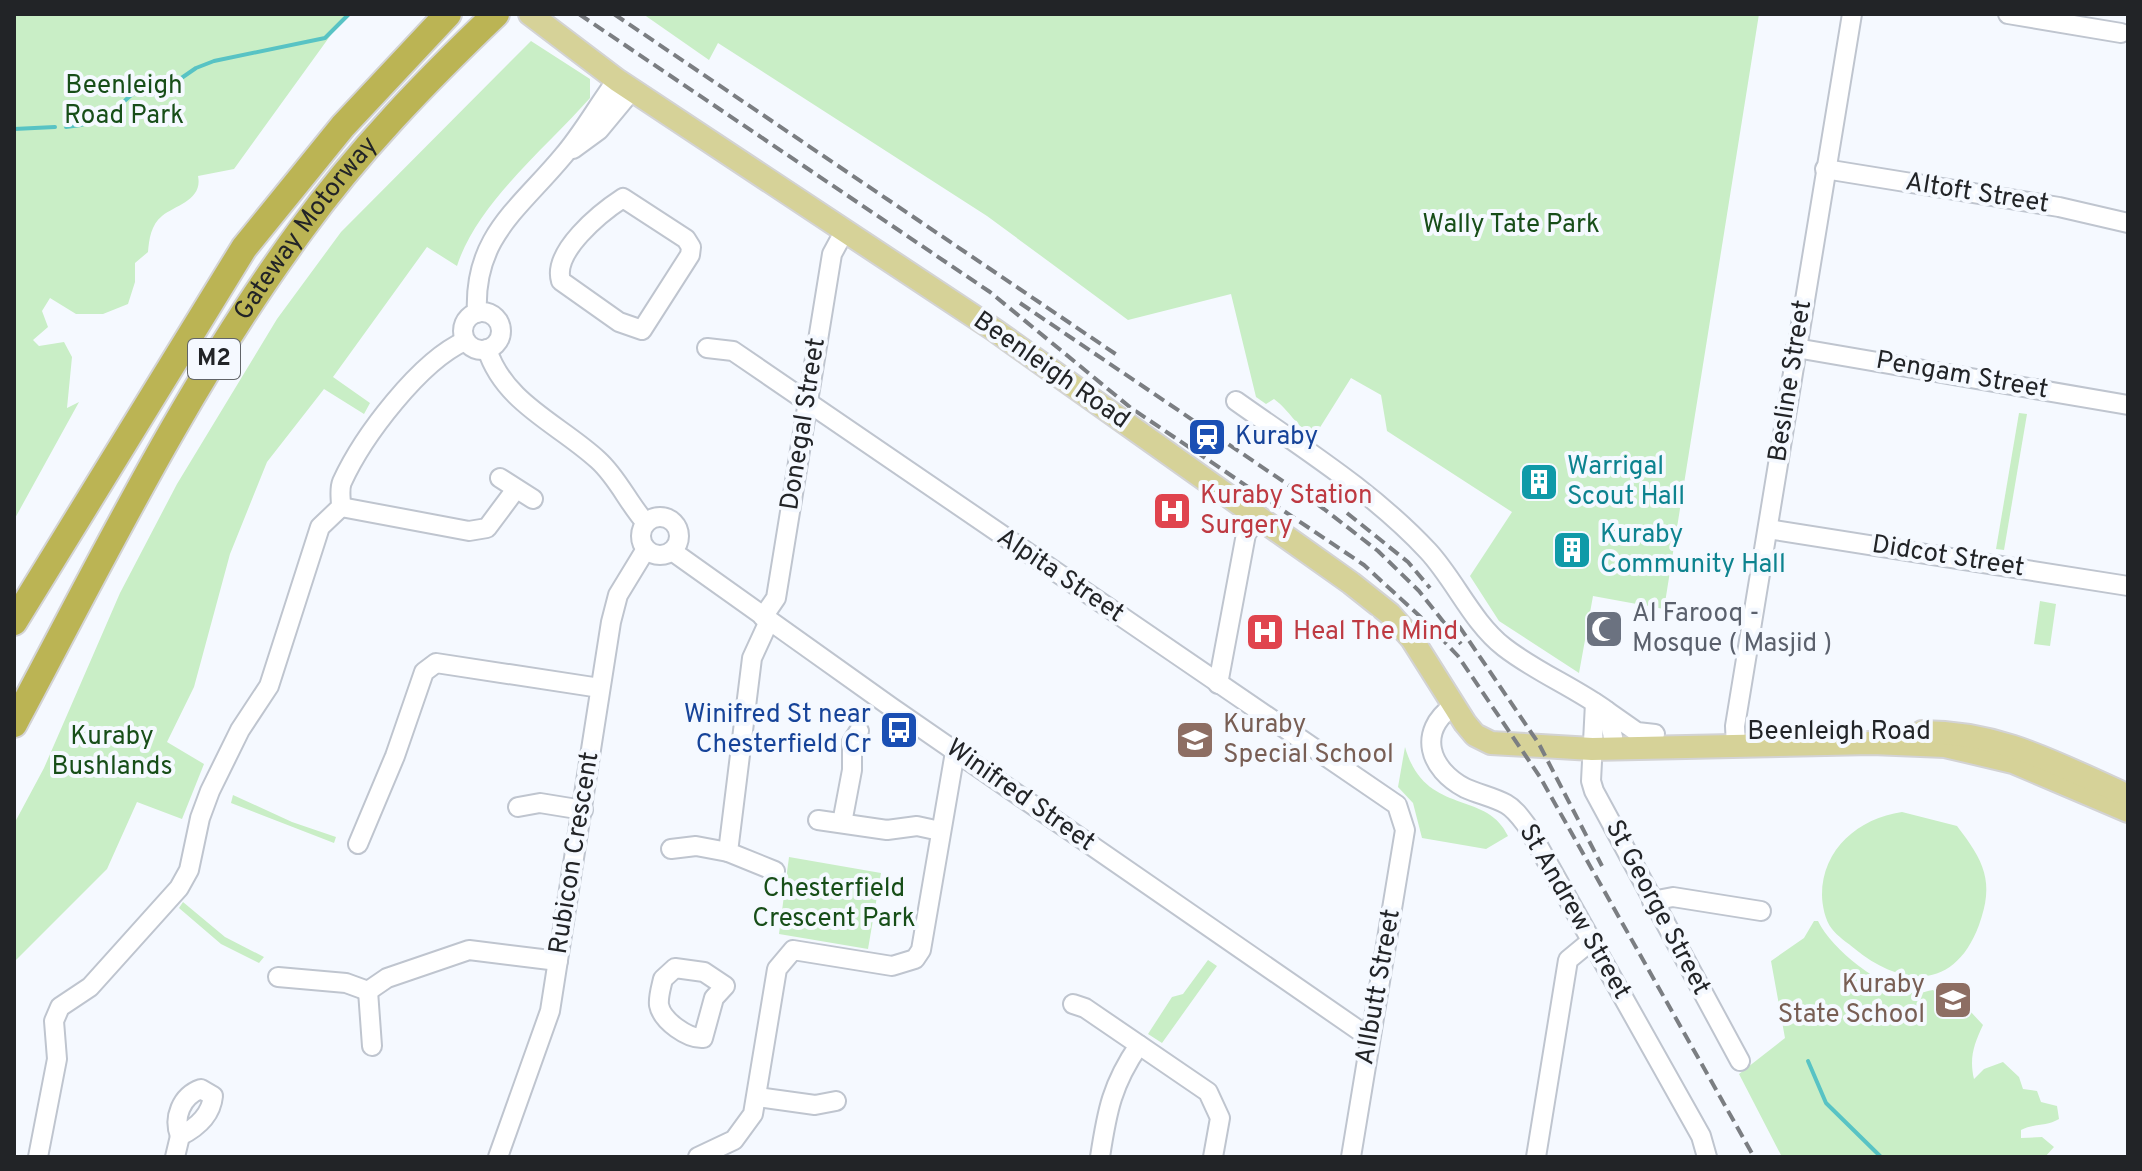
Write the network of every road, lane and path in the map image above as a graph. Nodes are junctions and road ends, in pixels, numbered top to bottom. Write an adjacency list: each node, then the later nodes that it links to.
1 (496, 14): 34 (highway, Gateway Motorway / M2)
2 (530, 14): 7 (main road, Beenleigh Road)
3 (1852, 14): 8 (street, Besline Street)
4 (2008, 14): 6 (street)
5 (447, 15): 29 (highway, Gateway Motorway / M2)
6 (2121, 33)
7 (625, 85): 10 (main road, Beenleigh Road); 11 (street)
8 (1825, 169): 9 (street, Altoft Street); 15 (street, Besline Street)
9 (2128, 223)
10 (845, 230): 18 (street, Donegal Street); 22 (main road, Beenleigh Road)
11 (477, 313): 13 (street); 16 (street)
12 (642, 330): 12 (street)
13 (465, 341): 16 (street); 21 (street)
14 (707, 348): 18 (street, Alpita Street)
15 (1796, 348): 19 (street, Pengam Street); 24 (street, Besline Street)
16 (487, 349): 23 (street)
17 (1236, 401): 33 (street)
18 (808, 404): 28 (street, Donegal Street); 30 (street, Alpita Street)
19 (2128, 405)
20 (500, 478): 21 (street)
21 (341, 507): 67 (street)
22 (1258, 518): 30 (street); 32 (main road, Beenleigh Road)
23 (646, 523): 25 (street); 26 (street)
24 (1768, 529): 27 (street, Didcot Street); 37 (street, Besline Street)
25 (646, 549): 26 (street); 31 (street, Rubicon Crescent)
26 (672, 551): 28 (street, Winifred Street)
27 (2128, 586)
28 (766, 619): 39 (street, Winifred Street); 50 (street, Donegal Street)
29 (14, 622)
30 (1218, 684): 44 (street, Alpita Street)
31 (600, 688): 42 (street, Rubicon Crescent); 48 (street)
32 (1453, 706): 38 (main road, Beenleigh Road); 54 (street, St Andrew Street)
33 (1601, 707): 36 (street); 38 (street, St George Street)
34 (14, 724)
35 (859, 731): 46 (street)
36 (1655, 734): 37 (main road, Beenleigh Road); 38 (main road, Beenleigh Road)
37 (1736, 740): 38 (main road, Beenleigh Road); 40 (main road, Beenleigh Road); 43 (main road, Beenleigh Road)
38 (1599, 741): 52 (street, St George Street)
39 (955, 752): 47 (street); 60 (street, Winifred Street)
40 (2128, 796)
41 (518, 807): 42 (street)
42 (583, 810): 55 (street, Rubicon Crescent)
43 (2128, 811)
44 (1404, 818): 60 (street, Allbutt Street)
45 (818, 820): 46 (street)
46 (842, 823): 47 (street)
47 (940, 831): 64 (street)
48 (358, 844)
49 (671, 849): 50 (street)
50 (728, 852): 51 (street)
51 (775, 871)
52 (1652, 901): 53 (street); 63 (street, St George Street)
53 (1761, 911)
54 (1591, 941): 74 (street); 75 (street, St Andrew Street)
55 (558, 961): 57 (street); 69 (street, Rubicon Crescent)
56 (278, 977): 57 (street)
57 (368, 991): 62 (street)
58 (714, 998): 58 (street)
59 (1073, 1004): 61 (street)
60 (1370, 1038): 73 (street, Allbutt Street)
61 (1139, 1045): 71 (street); 72 (street)
62 (372, 1046)
63 (1740, 1061)
64 (757, 1097): 65 (street); 70 (street)
65 (836, 1101)
66 (180, 1136): 68 (street)
67 (38, 1157)
68 (175, 1157)
69 (498, 1157)
70 (698, 1157)
71 (1100, 1157)
72 (1213, 1157)
73 (1351, 1157)
74 (1536, 1157)
75 (1707, 1157)

